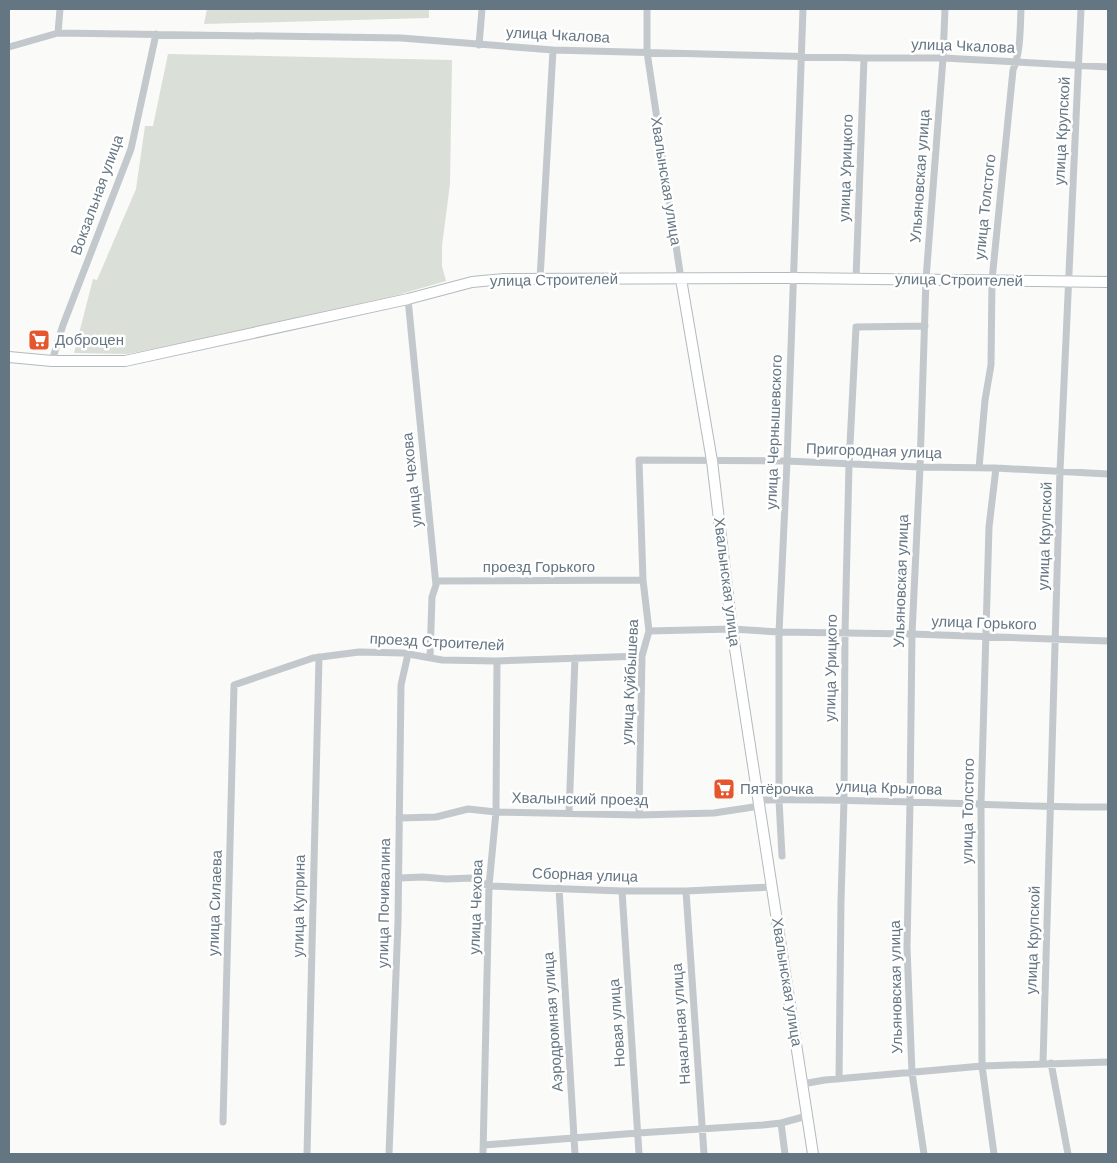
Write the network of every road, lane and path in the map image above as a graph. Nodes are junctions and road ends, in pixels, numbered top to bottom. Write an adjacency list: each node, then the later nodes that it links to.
1 (60, 9): 8 (street)
2 (482, 9): 10 (street)
3 (647, 9): 13 (street, Хвалынская улица)
4 (803, 9): 14 (street, улица Чернышевского)
5 (945, 9): 16 (street, Ульяновская улица)
6 (1021, 9): 17 (street, улица Толстого)
7 (1081, 9): 18 (street, улица Крупской)
8 (58, 33): 9 (street, улица Чкалова); 11 (street, улица Чкалова)
9 (156, 34): 10 (street, улица Чкалова); 31 (street, Вокзальная улица)
10 (479, 45): 12 (street, улица Чкалова)
11 (9, 46)
12 (553, 50): 13 (street, улица Чкалова); 22 (street)
13 (647, 52): 14 (street, улица Чкалова); 20 (street, Хвалынская улица)
14 (801, 56): 15 (street, улица Чкалова); 21 (street, улица Чернышевского)
15 (864, 58): 16 (street, улица Чкалова); 23 (street, улица Урицкого)
16 (943, 58): 17 (street, улица Чкалова); 24 (street, Ульяновская улица)
17 (1016, 62): 18 (street, улица Чкалова); 25 (street, улица Толстого)
18 (1079, 65): 19 (street, улица Чкалова); 26 (street, улица Крупской)
19 (1108, 67)
20 (681, 278): 21 (street, улица Строителей); 22 (street, улица Строителей); 33 (street, Хвалынская улица)
21 (794, 278): 23 (street, улица Строителей); 34 (street, улица Чернышевского)
22 (540, 279): 28 (street, улица Строителей)
23 (856, 279): 24 (street, улица Строителей)
24 (926, 279): 25 (street, улица Строителей); 29 (street, Ульяновская улица)
25 (992, 280): 26 (street, улица Строителей); 37 (street, улица Толстого)
26 (1069, 281): 27 (street, улица Строителей); 39 (street, улица Крупской)
27 (1108, 282)
28 (408, 299): 31 (street, улица Строителей); 42 (street, улица Чехова)
29 (925, 326): 35 (street, улица Урицкого); 36 (street, Ульяновская улица)
30 (9, 357): 31 (street, улица Строителей)
31 (52, 361)
32 (639, 460): 33 (street, Пригородная улица); 41 (street, улица Куйбышева)
33 (712, 460): 34 (street, Пригородная улица); 43 (street, Хвалынская улица)
34 (787, 461): 35 (street, Пригородная улица); 45 (street, улица Чернышевского)
35 (849, 464): 36 (street, Пригородная улица); 46 (street, улица Урицкого)
36 (920, 467): 37 (street, Пригородная улица); 47 (street, Ульяновская улица)
37 (979, 468): 38 (street, Пригородная улица)
38 (996, 468): 39 (street, Пригородная улица); 48 (street, улица Толстого)
39 (1060, 471): 40 (street, Пригородная улица); 49 (street, улица Крупской)
40 (1108, 474)
41 (643, 580): 42 (street, проезд Горького); 44 (street, улица Куйбышева)
42 (436, 581): 54 (street, улица Чехова)
43 (732, 629): 44 (street, улица Горького); 45 (street, улица Горького); 61 (street, Хвалынская улица)
44 (649, 631): 52 (street, улица Куйбышева)
45 (779, 632): 46 (street, улица Горького); 58 (street, улица Чернышевского)
46 (845, 634): 47 (street, улица Горького); 59 (street, улица Урицкого)
47 (912, 634): 48 (street, улица Горького); 60 (street, Ульяновская улица)
48 (986, 637): 49 (street, улица Горького); 62 (street, улица Толстого)
49 (1056, 639): 50 (street, улица Горького); 63 (street, улица Крупской)
50 (1108, 640)
51 (408, 654): 53 (street, проезд Строителей); 54 (street, проезд Строителей); 68 (street, улица Почивалина)
52 (642, 656): 55 (street, проезд Строителей); 67 (street, улица Куйбышева)
53 (319, 658): 57 (street, проезд Строителей); 89 (street, улица Куприна)
54 (430, 658): 56 (street, проезд Строителей)
55 (575, 658): 56 (street, проезд Строителей); 66 (street)
56 (497, 661): 65 (street, улица Чехова)
57 (234, 684): 83 (street, улица Силаева)
58 (779, 800): 59 (street, улица Крылова); 61 (street, улица Крылова); 69 (street, улица Чернышевского)
59 (844, 800): 60 (street, улица Крылова); 80 (street, улица Урицкого)
60 (910, 802): 62 (street, улица Крылова); 79 (street, Ульяновская улица)
61 (760, 803): 67 (street, Хвалынский проезд); 73 (street, Хвалынская улица)
62 (981, 804): 63 (street, улица Крылова); 78 (street, улица Толстого)
63 (1051, 807): 64 (street, улица Крылова); 77 (street, улица Крупской)
64 (1108, 807)
65 (496, 812): 66 (street, Хвалынский проезд); 68 (street, Хвалынский проезд); 71 (street, улица Чехова)
66 (569, 813): 67 (street, Хвалынский проезд)
67 (639, 815)
68 (399, 818): 70 (street, улица Почивалина)
69 (782, 856)
70 (398, 878): 71 (street, Сборная улица); 90 (street, улица Почивалина)
71 (489, 886): 72 (street, Сборная улица); 88 (street, улица Чехова)
72 (558, 888): 74 (street, Сборная улица); 87 (street, Аэродромная улица)
73 (772, 888): 75 (street, Сборная улица); 81 (street, Хвалынская улица)
74 (622, 891): 75 (street, Сборная улица); 86 (street, Новая улица)
75 (686, 891): 85 (street, Начальная улица)
76 (1108, 1062): 77 (street)
77 (1047, 1063): 78 (street); 99 (street, улица Крупской)
78 (982, 1066): 79 (street); 98 (street, улица Толстого)
79 (912, 1073): 80 (street); 97 (street, Ульяновская улица)
80 (839, 1079): 81 (street)
81 (802, 1084): 82 (street, Хвалынская улица)
82 (807, 1116): 84 (street); 96 (street, Хвалынская улица)
83 (223, 1122)
84 (781, 1123): 85 (street); 95 (street)
85 (702, 1130): 86 (street); 94 (street, Начальная улица)
86 (638, 1133): 87 (street); 93 (street, Новая улица)
87 (574, 1138): 88 (street); 92 (street, Аэродромная улица)
88 (484, 1145): 91 (street, улица Чехова)
89 (307, 1154)
90 (389, 1154)
91 (484, 1154)
92 (575, 1154)
93 (639, 1154)
94 (704, 1154)
95 (785, 1154)
96 (813, 1154)
97 (924, 1154)
98 (994, 1154)
99 (1068, 1154)

